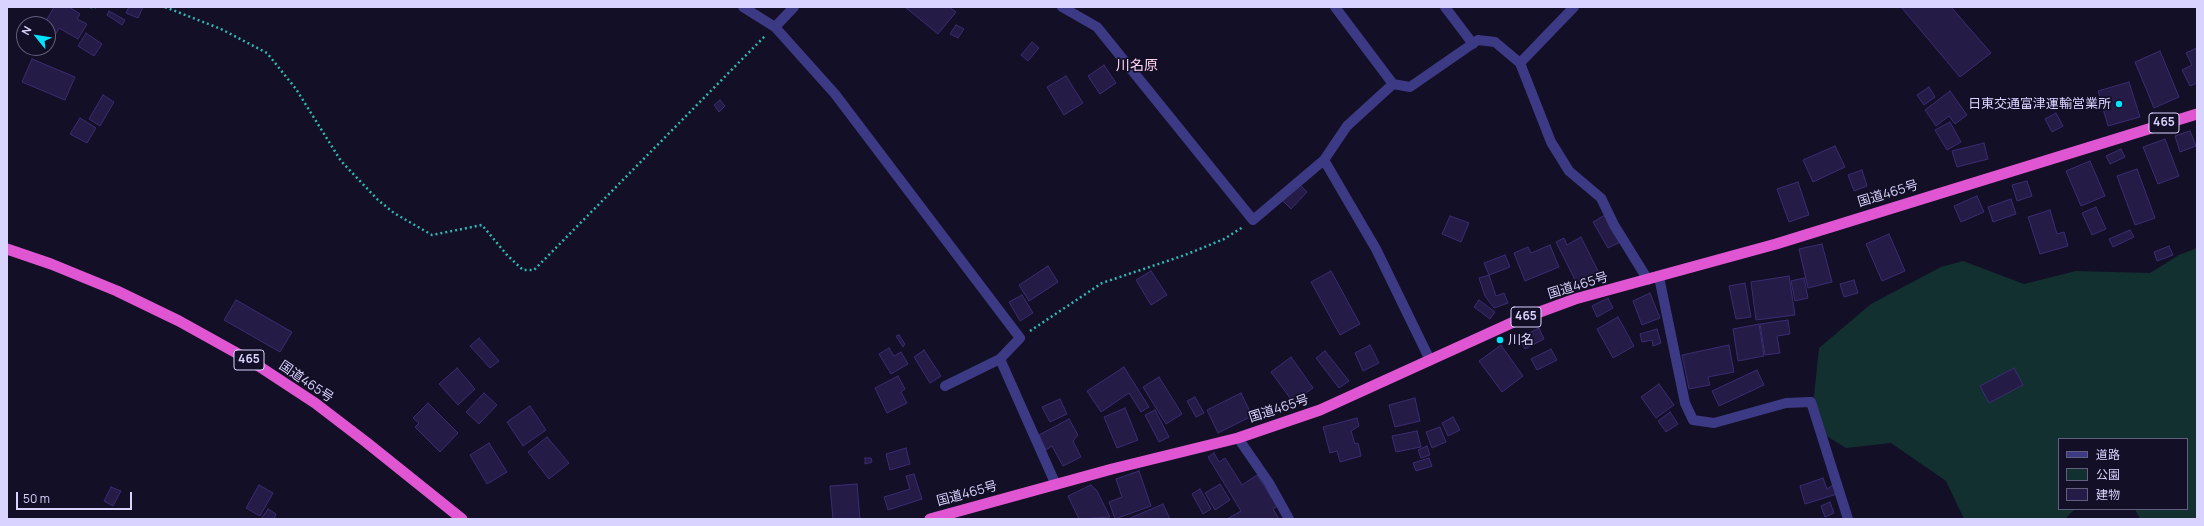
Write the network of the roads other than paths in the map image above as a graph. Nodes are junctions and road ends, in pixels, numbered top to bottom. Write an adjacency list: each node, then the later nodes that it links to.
1 (743, 7): 7 (street)
2 (794, 7): 7 (street)
3 (1062, 7): 12 (street)
4 (1335, 7): 10 (street)
5 (1445, 7): 8 (street)
6 (1574, 7): 9 (street)
7 (776, 27): 15 (street)
8 (1472, 44): 9 (street); 10 (street)
9 (1520, 63): 14 (street)
10 (1393, 84): 12 (street)
11 (2197, 114): 14 (highway, 国道465号 / 465)
12 (1324, 160): 16 (street)
13 (7, 249): 20 (highway, 国道465号 / 465)
14 (1653, 279): 16 (highway, 国道465号 / 465); 23 (street)
15 (1000, 359): 17 (street); 19 (street)
16 (1430, 360): 18 (highway, 国道465号 / 465)
17 (945, 386)
18 (1238, 438): 19 (highway, 国道465号 / 465); 22 (street)
19 (1056, 485): 21 (highway, 国道465号 / 465)
20 (462, 519)
21 (930, 519)
22 (1289, 519)
23 (1848, 519)

